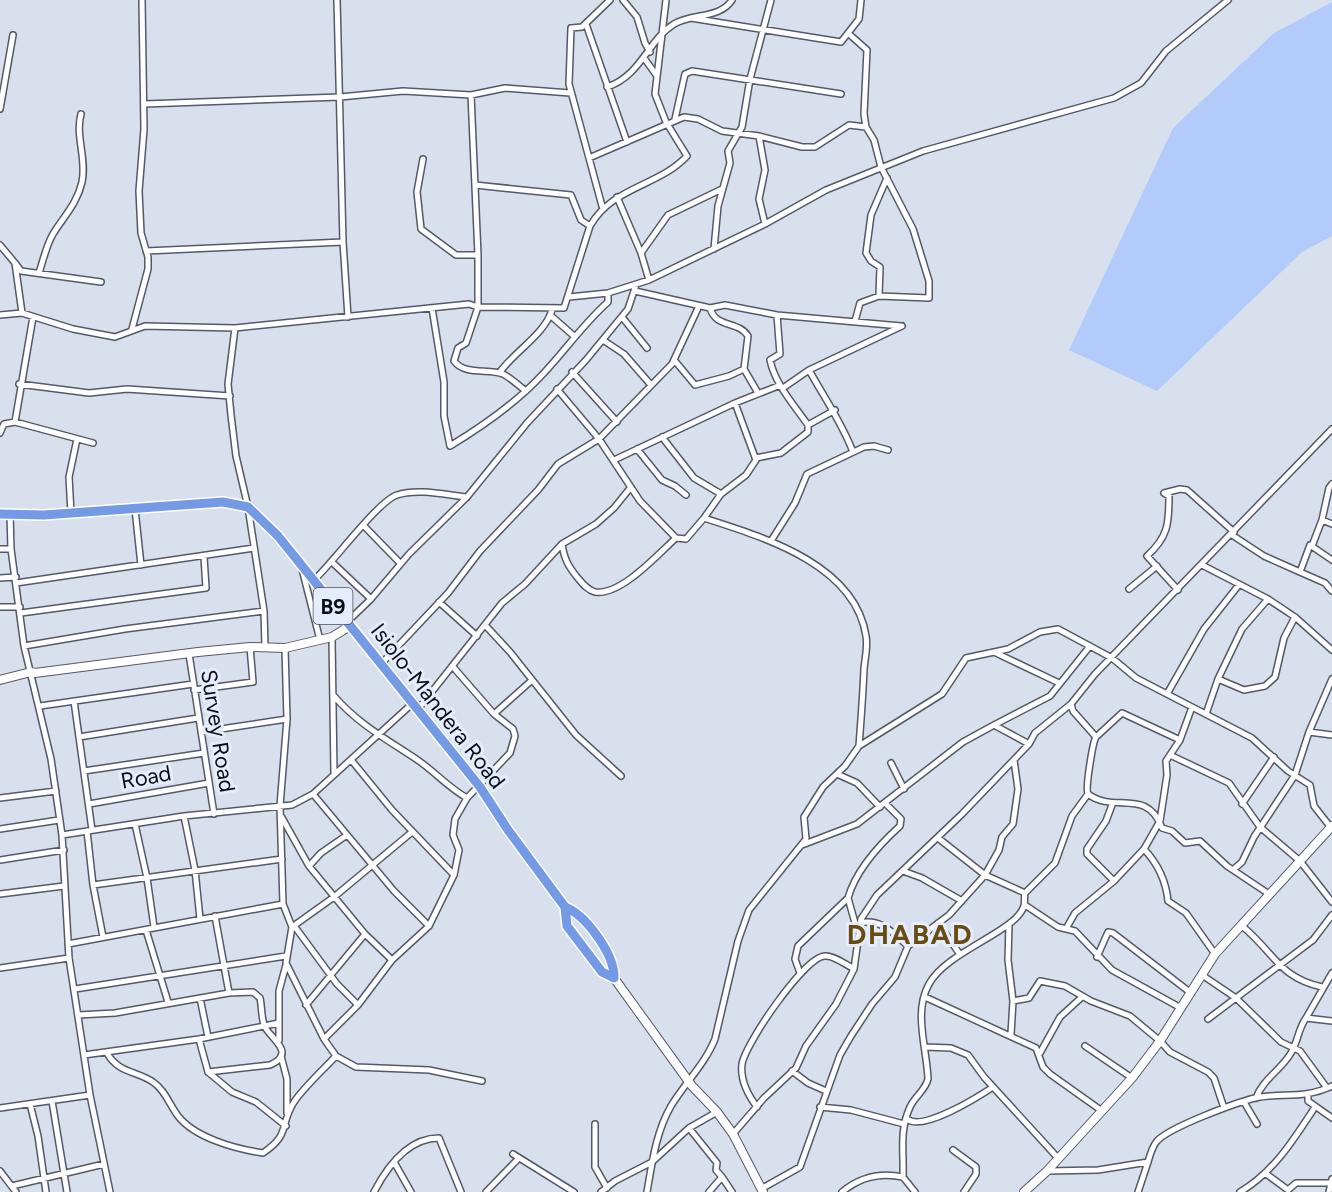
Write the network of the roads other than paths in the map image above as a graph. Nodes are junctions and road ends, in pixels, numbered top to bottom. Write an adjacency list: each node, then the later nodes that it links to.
1 (142, 0): 25 (street)
2 (337, 0): 24 (street)
3 (610, 0): 11 (street)
4 (623, 0): 16 (street)
5 (666, 0): 15 (street)
6 (732, 0): 10 (street)
7 (771, 0): 12 (street)
8 (861, 0): 13 (street)
9 (1228, 0): 36 (street)
10 (692, 18): 12 (street); 15 (street)
11 (585, 24): 20 (street); 21 (street)
12 (764, 32): 13 (street); 19 (street)
13 (849, 34): 30 (street)
14 (13, 35): 26 (street)
15 (661, 36): 16 (street); 18 (street)
16 (650, 52): 17 (street)
17 (644, 58): 18 (street); 20 (street)
18 (658, 76): 29 (street)
19 (750, 80): 22 (street); 28 (street); 31 (street)
20 (607, 87): 33 (street)
21 (570, 93): 23 (street); 34 (street)
22 (841, 94)
23 (471, 95): 24 (street); 38 (street)
24 (340, 97): 25 (street); 44 (street)
25 (144, 104): 47 (street)
26 (0, 109)
27 (81, 114): 51 (street)
28 (675, 118): 29 (street); 31 (street)
29 (666, 123): 33 (street); 40 (street)
30 (866, 127): 32 (street); 36 (street)
31 (737, 134): 32 (street); 39 (street)
32 (759, 136): 42 (street)
33 (627, 142): 34 (street)
34 (589, 158): 41 (street)
35 (423, 159): 49 (street)
36 (881, 167): 37 (street); 42 (street)
37 (887, 178): 56 (street); 56 (street)
38 (475, 185): 43 (street); 49 (street)
39 (722, 189): 46 (street); 48 (street)
40 (617, 198): 41 (street); 48 (street)
41 (602, 206): 43 (street)
42 (765, 224): 46 (street)
43 (590, 226): 57 (street)
44 (343, 242): 47 (street); 67 (street)
45 (0, 244): 50 (street)
46 (714, 249): 52 (street)
47 (147, 251): 71 (street)
48 (641, 253): 52 (street)
49 (478, 255): 59 (street)
50 (15, 263): 51 (street); 63 (street)
51 (39, 273): 53 (street)
52 (649, 280): 54 (street)
53 (101, 282)
54 (635, 288): 55 (street); 58 (street); 68 (street)
55 (608, 293): 57 (street); 72 (street)
56 (879, 296): 69 (street)
57 (569, 297): 62 (street)
58 (699, 306): 61 (street); 75 (street)
59 (478, 307): 60 (street); 62 (street); 78 (street)
60 (432, 308): 67 (street); 84 (street)
61 (710, 308): 65 (street); 76 (street)
62 (551, 312): 72 (street); 78 (street)
63 (22, 313): 64 (street); 66 (street)
64 (0, 315)
65 (777, 315): 69 (street); 82 (street)
66 (33, 317): 71 (street); 80 (street)
67 (348, 317): 70 (street)
68 (622, 317): 73 (street); 74 (street)
69 (855, 321): 77 (street)
70 (235, 328): 71 (street); 86 (street)
71 (132, 329)
72 (574, 336): 84 (street)
73 (603, 340): 79 (street); 81 (street)
74 (647, 348)
75 (675, 361): 76 (street); 81 (street)
76 (744, 369): 85 (street)
77 (809, 370): 82 (street); 88 (street)
78 (500, 372): 84 (street)
79 (572, 372): 83 (street); 90 (street)
80 (19, 384): 86 (street); 89 (street)
81 (651, 385): 90 (street)
82 (783, 388): 85 (street); 91 (street)
83 (557, 389): 96 (street); 107 (street)
84 (526, 391)
85 (758, 393): 87 (street)
86 (230, 396): 108 (street)
87 (735, 402): 94 (street); 101 (street)
88 (835, 410): 91 (street); 100 (street)
89 (15, 422): 93 (street); 95 (street)
90 (617, 422): 96 (street)
91 (808, 425): 101 (street)
92 (1332, 429): 117 (street)
93 (0, 433)
94 (662, 437): 98 (street); 105 (street)
95 (77, 439): 97 (street); 110 (street)
96 (599, 439): 102 (street); 143 (street)
97 (93, 443)
98 (637, 449): 102 (street); 106 (street)
99 (888, 450): 100 (street)
100 (853, 452): 119 (street)
101 (756, 458): 105 (street)
102 (614, 460): 104 (street)
103 (1332, 484): 114 (street)
104 (631, 487): 118 (street); 120 (street)
105 (721, 494): 113 (street)
106 (686, 495)
107 (467, 497): 116 (street); 128 (street)
108 (248, 507): 109 (highway); 122 (street); 130 (highway, Isiolo-Mandera Road / B9)
109 (135, 509): 110 (highway); 129 (street)
110 (71, 513): 112 (highway)
111 (0, 514): 112 (highway)
112 (10, 514): 124 (street)
113 (704, 518): 118 (street); 119 (street)
114 (1322, 520): 115 (street); 121 (street)
115 (1332, 524)
116 (364, 526): 127 (street); 128 (street)
117 (1233, 534): 131 (street); 132 (street); 133 (street)
118 (676, 538): 120 (street)
119 (771, 541): 192 (street)
120 (562, 544): 149 (street)
121 (1312, 546): 126 (street); 133 (street)
122 (254, 548): 125 (street); 146 (street)
123 (0, 549): 124 (street)
124 (11, 549): 135 (street)
125 (204, 557): 129 (street); 145 (street)
126 (1332, 560)
127 (333, 563): 136 (street); 141 (street)
128 (400, 563): 141 (street)
129 (141, 565): 135 (street)
130 (301, 565): 136 (highway, Isiolo-Mandera Road / B9); 152 (street)
131 (1202, 565): 137 (street); 139 (street)
132 (1157, 566): 138 (street); 139 (street)
133 (1300, 572): 140 (street)
134 (0, 578): 135 (street)
135 (16, 580): 145 (street)
136 (313, 581): 148 (highway, Isiolo-Mandera Road / B9)
137 (1239, 586): 142 (street); 172 (street)
138 (1129, 589)
139 (1178, 590): 161 (street)
140 (1332, 591)
141 (371, 599): 148 (street)
142 (1268, 599): 147 (street); 165 (street)
143 (439, 602): 150 (street); 162 (street)
144 (0, 607): 145 (street)
145 (20, 610): 153 (street)
146 (264, 611): 153 (street); 156 (street)
147 (1295, 617): 158 (street); 165 (street)
148 (348, 624): 151 (main road); 162 (highway, Isiolo-Mandera Road / B9)
149 (485, 625): 150 (street); 168 (street)
150 (477, 636): 163 (street)
151 (332, 637): 152 (main road); 173 (street)
152 (320, 640): 157 (main road)
153 (24, 646): 164 (street)
154 (1090, 646): 159 (street); 161 (street); 169 (street)
155 (250, 647): 156 (main road); 160 (main road); 170 (street)
156 (265, 647): 157 (main road)
157 (285, 648): 182 (street)
158 (1332, 650)
159 (995, 652): 169 (street); 192 (street)
160 (189, 654): 164 (main road); 170 (street, Survey Road)
161 (1112, 658): 172 (street); 175 (street)
162 (382, 663): 177 (highway, Isiolo-Mandera Road / B9)
163 (453, 668): 177 (street); 179 (street)
164 (31, 672): 167 (main road); 176 (street)
165 (1218, 679): 180 (street)
166 (1332, 679): 171 (street)
167 (0, 680)
168 (531, 681): 179 (street); 203 (street)
169 (1059, 684): 183 (street)
170 (194, 687): 174 (street); 181 (street, Survey Road)
171 (1330, 691): 185 (street)
172 (1167, 694): 178 (street)
173 (334, 696): 187 (street); 200 (street)
174 (74, 701): 176 (street); 188 (street)
175 (1071, 704): 189 (street); 191 (street)
176 (40, 706): 207 (street)
177 (417, 706): 187 (street); 205 (highway, Isiolo-Mandera Road / B9)
178 (1192, 707): 180 (street); 190 (street)
179 (494, 714): 205 (street)
180 (1206, 714): 195 (street)
181 (198, 718): 184 (street, Survey Road); 188 (street)
182 (286, 719): 184 (street); 215 (street)
183 (994, 725): 191 (street); 206 (street)
184 (201, 732): 193 (street, Survey Road)
185 (1309, 732): 186 (street); 202 (street)
186 (1332, 735)
187 (378, 736): 197 (street); 211 (street)
188 (79, 737): 199 (street)
189 (1096, 737): 190 (street); 209 (street)
190 (1180, 740): 194 (street)
191 (1029, 744): 196 (street)
192 (859, 746): 201 (street)
193 (204, 753): 199 (street); 204 (street, Survey Road)
194 (1170, 754): 213 (street); 221 (street)
195 (1274, 757): 202 (street); 213 (street)
196 (1014, 760): 230 (street); 243 (street)
197 (352, 761): 200 (street); 227 (street)
198 (891, 763): 206 (street)
199 (84, 771): 212 (street)
200 (334, 773): 208 (street)
201 (837, 774): 216 (street); 231 (street)
202 (1295, 774): 223 (street); 224 (street)
203 (621, 776)
204 (209, 783): 212 (street, Road); 217 (street, Survey Road)
205 (480, 787): 211 (street); 257 (highway, Isiolo-Mandera Road / B9)
206 (904, 789): 216 (street)
207 (56, 791): 210 (street); 220 (street)
208 (313, 794): 215 (street); 229 (street)
209 (1088, 794): 214 (street); 248 (street)
210 (0, 798)
211 (467, 798): 242 (street)
212 (89, 804): 226 (street)
213 (1242, 804): 223 (street)
214 (1112, 805): 221 (street); 245 (street)
215 (280, 806): 217 (street); 218 (street)
216 (883, 806): 231 (street); 252 (street)
217 (214, 814): 219 (street)
218 (280, 815): 234 (street); 237 (street)
219 (184, 816): 222 (street); 240 (street)
220 (59, 820): 225 (street); 228 (street)
221 (1160, 821): 232 (street); 239 (street)
222 (135, 824): 226 (street); 244 (street)
223 (1260, 827): 236 (street); 239 (street)
224 (1331, 828): 236 (main road)
225 (0, 830)
226 (90, 830): 228 (street); 246 (street)
227 (412, 832): 238 (street); 242 (street)
228 (62, 835): 233 (street)
229 (347, 835): 237 (street); 238 (street)
230 (939, 838): 241 (street); 243 (street)
231 (801, 845): 329 (street)
232 (1144, 849): 245 (street); 276 (street)
233 (64, 850): 235 (street); 247 (street)
234 (282, 859): 240 (street); 255 (street)
235 (0, 860)
236 (1300, 861): 250 (main road); 254 (street)
237 (309, 866): 251 (street)
238 (374, 866): 251 (street); 264 (street)
239 (1234, 869): 250 (street)
240 (195, 870): 244 (street); 260 (street)
241 (903, 871): 253 (street); 261 (street)
242 (454, 875): 264 (street)
243 (985, 875): 248 (street); 253 (street)
244 (147, 878): 246 (street); 266 (street)
245 (1114, 881): 268 (street)
246 (93, 885): 272 (street)
247 (64, 886): 249 (street); 273 (street)
248 (1025, 893): 256 (street)
249 (0, 894)
250 (1269, 894): 265 (main road)
251 (334, 897): 267 (street); 270 (street)
252 (848, 898): 271 (street); 286 (street)
253 (962, 901): 262 (street)
254 (1332, 902)
255 (283, 904): 259 (street); 267 (street)
256 (1025, 905): 263 (street); 268 (street)
257 (565, 907): 291 (highway, B9); 291 (highway, B9)
258 (1332, 915): 282 (street)
259 (215, 916): 260 (street); 283 (street)
260 (200, 919): 266 (street)
261 (860, 923): 271 (street); 274 (street)
262 (938, 923): 274 (street); 275 (street)
263 (1009, 924): 275 (street); 300 (street)
264 (429, 926): 280 (street)
265 (1242, 926): 276 (main road); 282 (street)
266 (154, 927): 269 (street)
267 (294, 927): 277 (street); 288 (street)
268 (1067, 927): 278 (street)
269 (146, 930): 272 (street); 289 (street)
270 (365, 934): 280 (street); 288 (street)
271 (858, 935): 285 (street)
272 (103, 937): 273 (street)
273 (68, 944): 279 (street)
274 (908, 946): 332 (street)
275 (959, 953): 296 (street)
276 (1215, 954): 290 (main road)
277 (286, 956): 281 (street); 283 (street)
278 (1097, 957): 295 (street); 304 (street)
279 (69, 958): 284 (street); 293 (street)
280 (392, 960): 303 (street)
281 (286, 963): 302 (street); 309 (street)
282 (1279, 964): 292 (street); 299 (street)
283 (224, 965): 289 (street); 294 (street)
284 (0, 968)
285 (854, 969): 286 (street); 325 (street)
286 (800, 973): 339 (street)
287 (1332, 973): 292 (street)
288 (330, 974): 302 (street); 303 (street)
289 (158, 975): 293 (street); 301 (street)
290 (1203, 975): 295 (main road); 299 (street)
291 (614, 978): 329 (main road)
292 (1322, 987): 306 (street)
293 (75, 989): 305 (street)
294 (229, 993): 298 (street); 310 (street)
295 (1191, 993): 304 (main road)
296 (925, 997): 311 (street); 319 (street)
297 (1082, 997): 300 (street); 316 (street); 321 (street)
298 (200, 998): 301 (street); 312 (street)
299 (1236, 998): 307 (street); 318 (street)
300 (1013, 1001): 311 (street)
301 (168, 1002): 305 (street)
302 (306, 1005): 314 (street)
303 (358, 1005): 314 (street)
304 (1181, 1008): 316 (main road)
305 (78, 1015): 322 (street)
306 (1306, 1018): 308 (street); 318 (street)
307 (1208, 1019)
308 (1332, 1021)
309 (279, 1023): 310 (street); 315 (street)
310 (265, 1027): 312 (street); 315 (street)
311 (1011, 1034): 321 (street)
312 (208, 1037): 313 (street)
313 (199, 1039): 320 (street); 326 (street)
314 (324, 1039): 324 (street)
315 (279, 1040): 323 (street)
316 (1160, 1041): 327 (main road); 343 (street)
317 (1085, 1046): 327 (street)
318 (1293, 1046): 331 (street); 335 (street)
319 (925, 1047): 330 (street); 348 (street)
320 (107, 1053): 322 (street); 351 (street)
321 (1040, 1053): 344 (street)
322 (84, 1055): 333 (street)
323 (281, 1056): 326 (street); 346 (street)
324 (336, 1056): 328 (street); 346 (street)
325 (792, 1071): 332 (street); 339 (street)
326 (208, 1072): 351 (street)
327 (1131, 1078): 344 (main road)
328 (482, 1081)
329 (688, 1081): 345 (main road); 359 (street)
330 (993, 1087): 348 (street); 356 (street)
331 (1330, 1087): 334 (street)
332 (826, 1090): 340 (street)
333 (90, 1095): 336 (street); 361 (street)
334 (1308, 1095): 335 (street); 341 (street)
335 (1256, 1098): 337 (street)
336 (52, 1101): 338 (street); 364 (street)
337 (1244, 1102): 343 (street); 350 (street)
338 (30, 1104): 342 (street); 366 (street)
339 (757, 1107): 353 (street)
340 (820, 1107): 348 (street); 372 (street)
341 (1315, 1107): 347 (street); 365 (street)
342 (0, 1108)
343 (1224, 1108): 360 (street)
344 (1102, 1111): 356 (main road)
345 (717, 1112): 352 (street); 353 (main road)
346 (287, 1116): 351 (street)
347 (1332, 1118)
348 (905, 1121): 368 (street)
349 (595, 1124): 371 (street)
350 (1257, 1124)
351 (286, 1126)
352 (689, 1128): 359 (street); 367 (street)
353 (733, 1134): 372 (main road)
354 (953, 1150): 389 (street)
355 (513, 1154): 357 (street)
356 (1057, 1157): 363 (main road)
357 (519, 1158): 381 (street); 382 (street)
358 (394, 1162): 378 (street); 379 (street); 380 (street)
359 (652, 1162): 371 (street); 384 (street)
360 (1148, 1162): 363 (street); 391 (street)
361 (104, 1164): 364 (street); 377 (street)
362 (0, 1171): 370 (street)
363 (1047, 1171): 390 (main road)
364 (62, 1173): 366 (street); 376 (street)
365 (1265, 1173): 373 (street); 392 (street)
366 (44, 1177): 370 (street); 375 (street)
367 (722, 1177): 385 (street); 386 (street)
368 (903, 1177): 387 (street); 388 (street)
369 (1332, 1182): 373 (street); 393 (street)
370 (12, 1186): 374 (street)
371 (607, 1188): 383 (street)
372 (762, 1190)
373 (1288, 1191)
374 (16, 1192)
375 (46, 1192)
376 (67, 1192)
377 (110, 1192)
378 (374, 1192)
379 (411, 1192)
380 (461, 1192)
381 (486, 1192)
382 (574, 1192)
383 (601, 1192)
384 (647, 1192)
385 (708, 1192)
386 (732, 1192)
387 (842, 1192)
388 (915, 1192)
389 (964, 1192)
390 (1024, 1192)
391 (1138, 1192)
392 (1240, 1192)
393 (1329, 1192)

